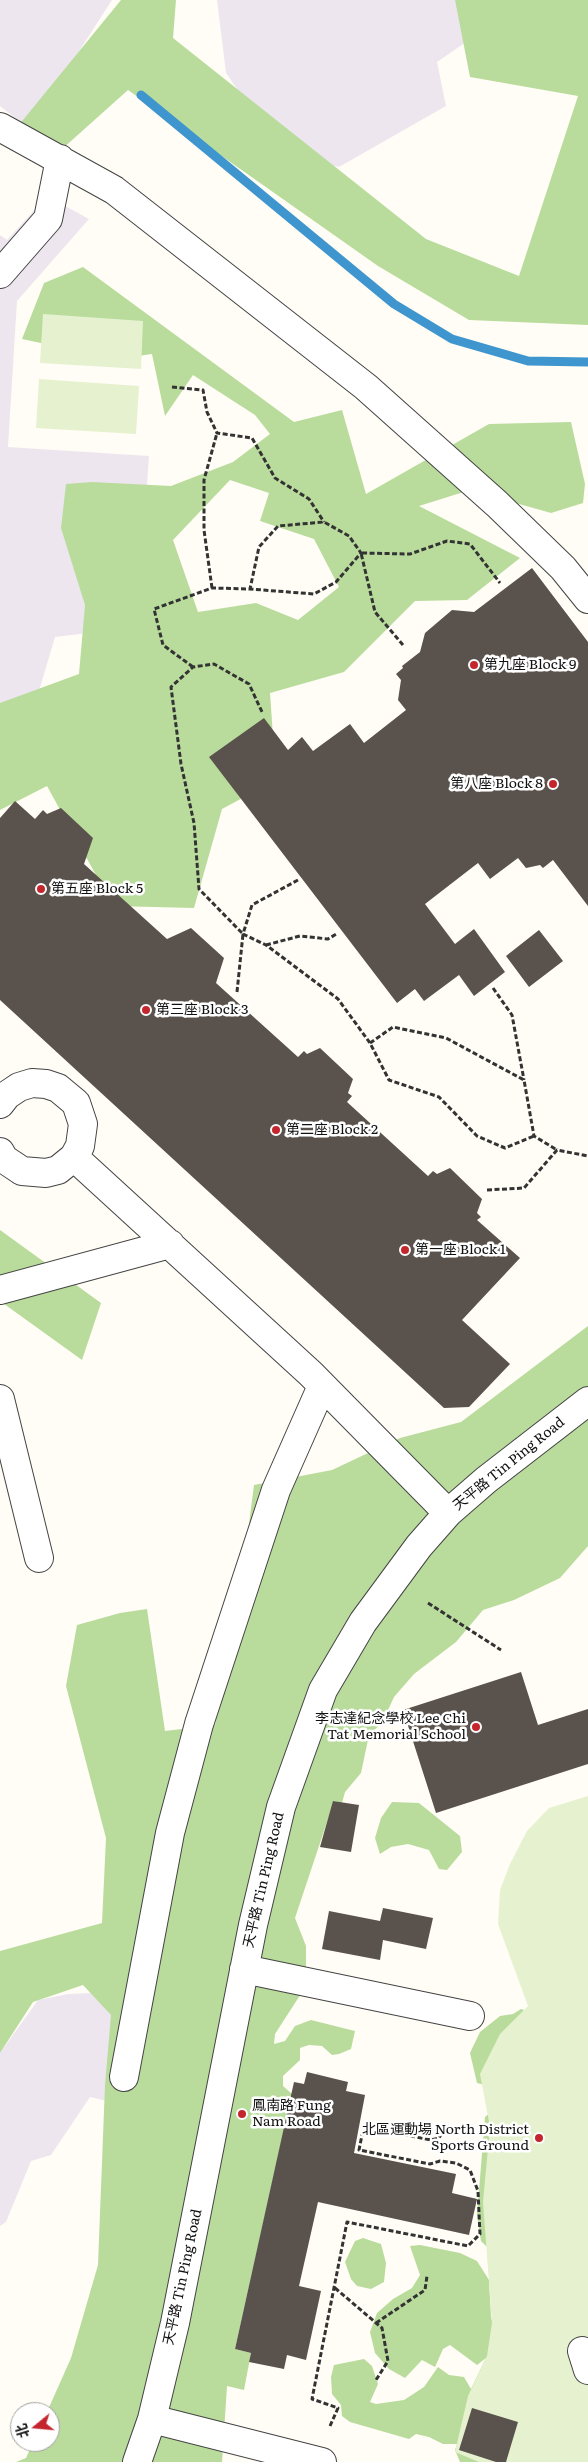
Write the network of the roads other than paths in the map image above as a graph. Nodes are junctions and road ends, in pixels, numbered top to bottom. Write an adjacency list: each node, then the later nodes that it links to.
1 (0, 127): 2 (street)
2 (60, 159): 3 (street); 4 (street)
3 (0, 274)
4 (588, 600)
5 (0, 1104): 7 (street)
6 (0, 1152): 7 (street)
7 (74, 1157): 8 (street)
8 (170, 1244): 9 (street); 10 (street)
9 (0, 1290)
10 (322, 1386): 13 (street); 17 (street)
11 (0, 1399): 14 (street)
12 (588, 1401): 13 (street, 天平路 Tin Ping Road)
13 (448, 1513): 15 (street, 天平路 Tin Ping Road)
14 (39, 1558)
15 (244, 1969): 16 (street); 18 (street, 天平路 Tin Ping Road)
16 (470, 2016)
17 (124, 2077)
18 (152, 2419): 19 (street, 天平路 Tin Ping Road); 20 (street)
19 (137, 2462)
20 (322, 2462)

